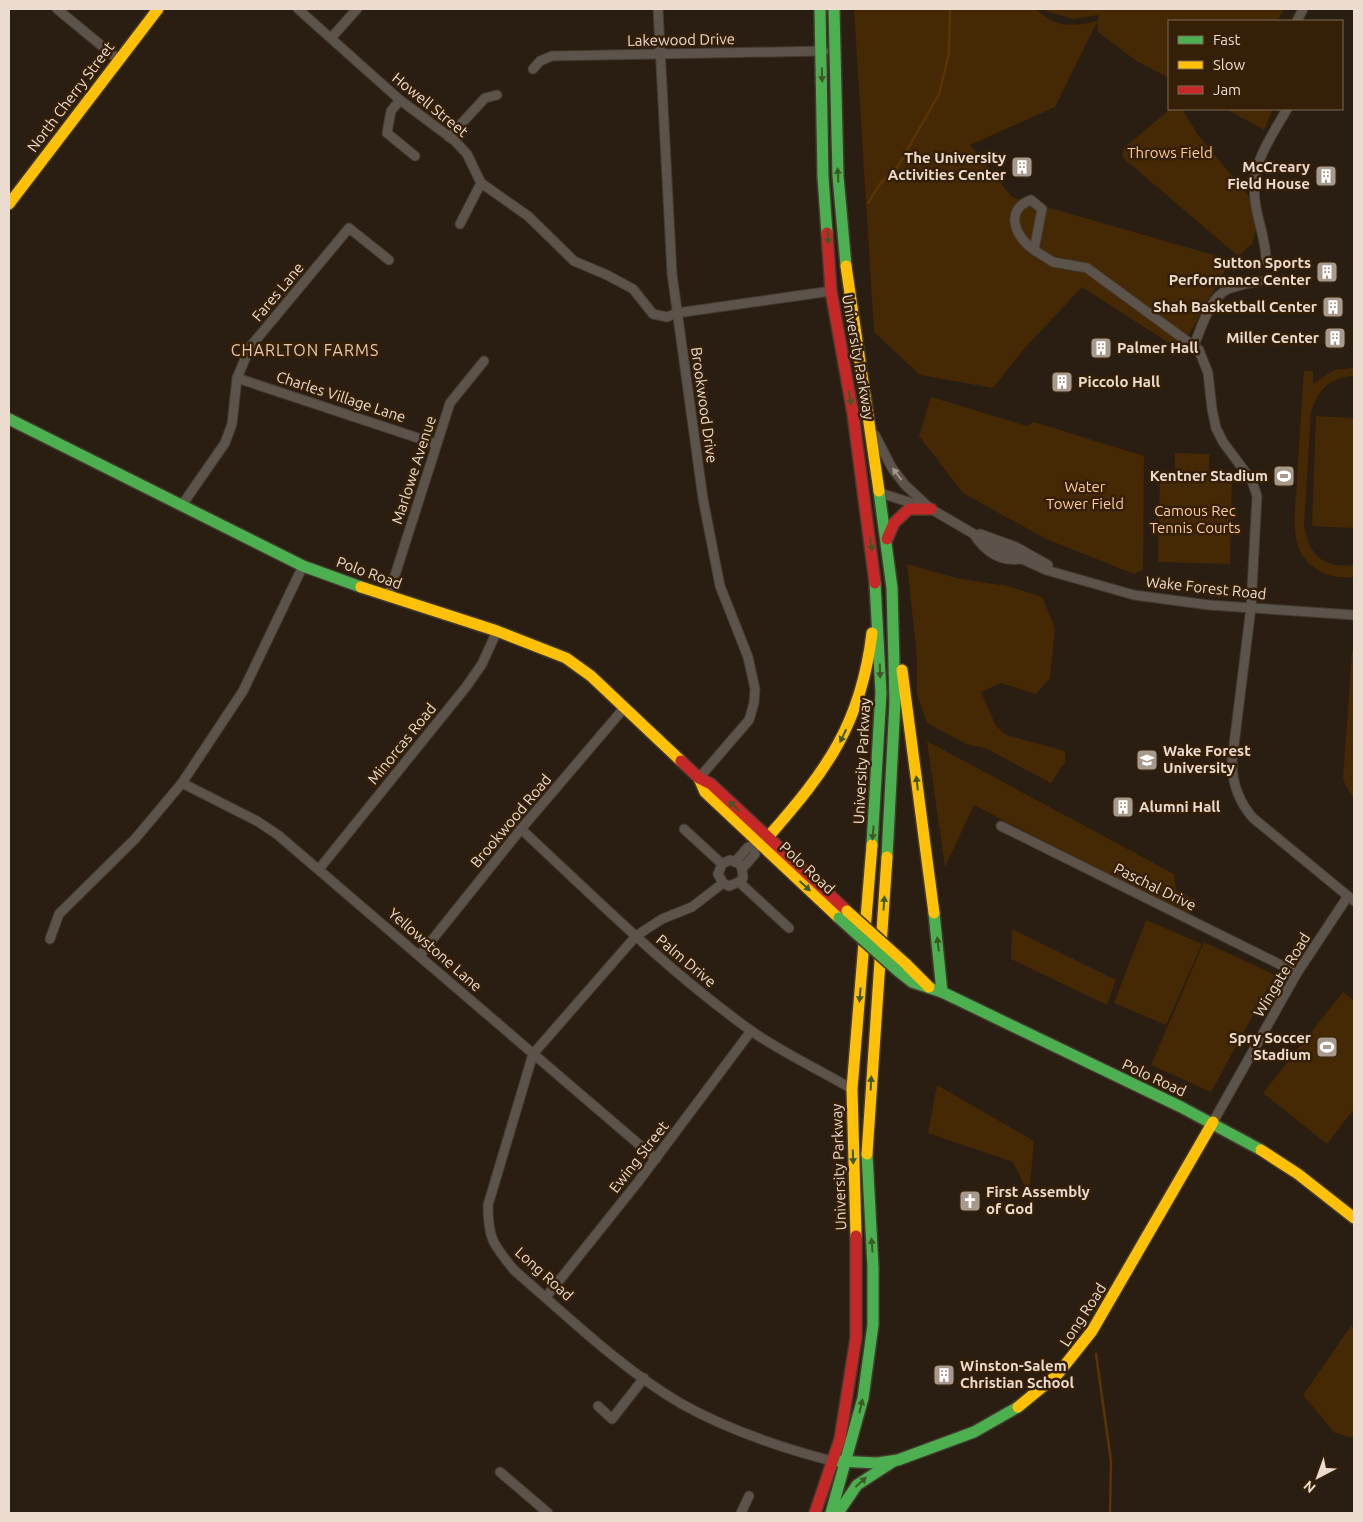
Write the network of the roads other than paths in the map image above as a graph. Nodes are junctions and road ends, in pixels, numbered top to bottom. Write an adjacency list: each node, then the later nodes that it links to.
1 (57, 9): 12 (street)
2 (158, 9): 12 (main road, North Cherry Street)
3 (298, 9): 8 (street, Howell Street)
4 (358, 9): 8 (street)
5 (658, 9): 11 (street, Brookwood Drive)
6 (820, 9): 9 (main road, University Parkway)
7 (834, 9): 10 (main road, University Parkway)
8 (332, 37): 15 (street, Howell Street)
9 (822, 51): 10 (street, Lakewood Drive); 11 (street, Lakewood Drive); 26 (main road, University Parkway, one-way to 26)
10 (834, 51): 32 (main road, University Parkway, one-way to 10)
11 (660, 54): 13 (street, Lakewood Drive); 27 (street, Brookwood Drive)
12 (119, 60): 20 (main road, North Cherry Street)
13 (533, 69)
14 (497, 95): 17 (street)
15 (400, 100): 17 (street, Howell Street); 18 (street)
16 (1286, 110): 24 (street)
17 (449, 137): 19 (street, Howell Street)
18 (415, 156)
19 (481, 183): 21 (street); 27 (street, Howell Street)
20 (9, 204)
21 (460, 224)
22 (1034, 250): 22 (street); 28 (street)
23 (389, 260): 30 (street, Fares Lane)
24 (1266, 260)
25 (1259, 281): 28 (street)
26 (831, 291): 27 (street, Howell Street); 34 (main road, University Parkway, one-way to 34)
27 (677, 313): 49 (street, Brookwood Drive)
28 (1194, 345): 45 (street)
29 (484, 361): 33 (street, Marlowe Avenue)
30 (237, 378): 33 (street, Charles Village Lane); 36 (street, Fares Lane)
31 (9, 419): 36 (main road, Polo Road)
32 (871, 424): 35 (main road, University Parkway); 37 (street, Wake Forest Road, one-way to 32)
33 (436, 444): 43 (street, Marlowe Avenue)
34 (858, 448): 35 (main road); 41 (main road, University Parkway, one-way to 41)
35 (880, 493): 37 (street, Wake Forest Road); 39 (main road, University Parkway)
36 (182, 506): 40 (main road, Polo Road)
37 (931, 509): 38 (street, Wake Forest Road); 39 (main road)
38 (973, 534): 42 (street, Wake Forest Road); 42 (street, Wake Forest Road)
39 (886, 542): 44 (main road, University Parkway)
40 (303, 566): 43 (main road, Polo Road); 50 (street)
41 (874, 570): 54 (main road, one-way to 54); 70 (main road, University Parkway, one-way to 70)
42 (1058, 572): 45 (street, Wake Forest Road)
43 (388, 597): 47 (main road, Polo Road)
44 (894, 607): 67 (main road, one-way to 44); 78 (main road, University Parkway, one-way to 44)
45 (1251, 607): 46 (street, Wake Forest Road); 60 (street)
46 (1354, 615)
47 (497, 631): 48 (main road, Polo Road); 57 (street, Minorcas Road)
48 (625, 707): 49 (main road, Polo Road); 53 (street, Brookwood Road)
49 (698, 778): 54 (main road, Polo Road)
50 (182, 783): 57 (street, Yellowstone Lane); 64 (street)
51 (1001, 826): 66 (street, Paschal Drive)
52 (684, 829): 55 (street)
53 (521, 830): 63 (street, Palm Drive); 65 (street, Brookwood Road)
54 (760, 843): 56 (street); 61 (main road, Polo Road); 61 (main road, Polo Road, one-way to 61)
55 (722, 864): 56 (street); 59 (street)
56 (738, 865): 58 (street)
57 (319, 869): 65 (street, Yellowstone Lane)
58 (739, 882): 59 (street); 62 (street)
59 (723, 883): 63 (street, Long Road)
60 (1351, 898): 66 (street, Wingate Road)
61 (843, 914): 67 (main road, Polo Road, bridge)
62 (789, 928)
63 (636, 936): 68 (street, Palm Drive); 69 (street, Long Road)
64 (50, 939)
65 (420, 955): 69 (street, Yellowstone Lane)
66 (1297, 973): 71 (street, Wingate Road)
67 (942, 992): 71 (main road, Polo Road)
68 (751, 1031): 70 (street, Palm Drive); 72 (street, Ewing Street)
69 (534, 1054): 72 (street, Yellowstone Lane); 74 (street, Long Road)
70 (852, 1089): 79 (main road, University Parkway, one-way to 79)
71 (1213, 1122): 73 (main road, Polo Road); 77 (main road, Long Road)
72 (656, 1159): 74 (street, Ewing Street)
73 (1354, 1218)
74 (546, 1297): 75 (street, Long Road)
75 (644, 1378): 76 (street); 79 (street, Long Road)
76 (598, 1406)
77 (913, 1455): 78 (main road, Long Road); 80 (main road, Long Road)
78 (848, 1458): 79 (main road, Long Road); 80 (main road, Long Road); 86 (main road, University Parkway)
79 (832, 1461): 85 (main road, University Parkway)
80 (894, 1462): 87 (main road, one-way to 80)
81 (500, 1472): 83 (street)
82 (749, 1496): 84 (street)
83 (548, 1513)
84 (741, 1513)
85 (815, 1513)
86 (831, 1513)
87 (838, 1513)

